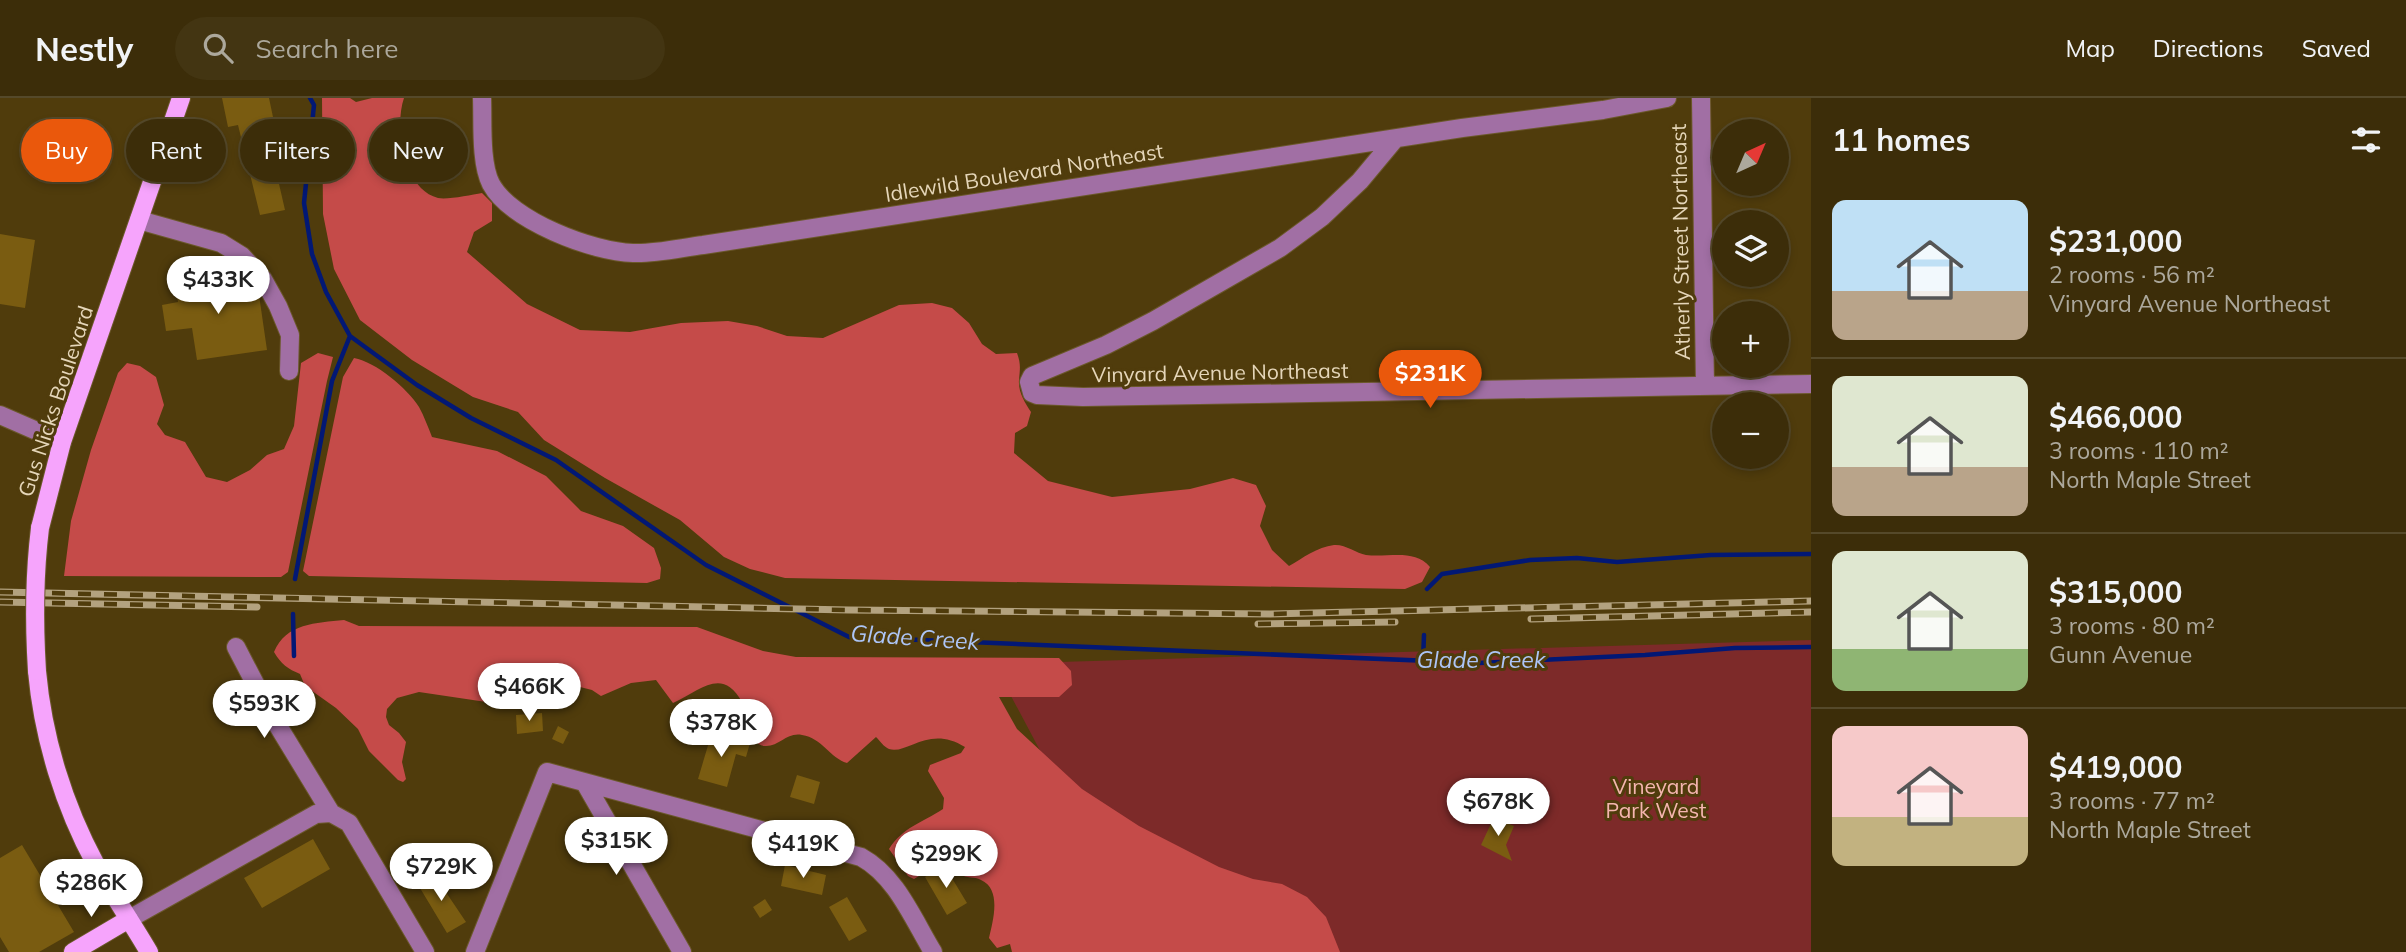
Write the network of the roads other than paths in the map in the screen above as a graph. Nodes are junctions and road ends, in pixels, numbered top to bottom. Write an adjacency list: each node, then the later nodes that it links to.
1 (181, 98): 6 (main road, Gus Nicks Boulevard)
2 (482, 98): 5 (street, Idlewild Boulevard Northeast)
3 (1667, 98): 5 (street, Idlewild Boulevard Northeast)
4 (1701, 98): 9 (street, Atherly Street Northeast)
5 (1395, 139): 9 (street, Vinyard Avenue Northeast)
6 (139, 220): 7 (street); 11 (main road, Gus Nicks Boulevard)
7 (289, 371)
8 (1811, 384): 9 (street, Vinyard Avenue Northeast)
9 (1704, 386)
10 (0, 415): 11 (street)
11 (62, 442): 15 (main road, Gus Nicks Boulevard, bridge)
12 (236, 647): 14 (street)
13 (585, 783): 19 (street); 20 (street); 21 (street)
14 (331, 813): 15 (street); 18 (street)
15 (129, 919): 16 (main road); 17 (main road, Gus Nicks Boulevard)
16 (73, 952)
17 (149, 952)
18 (425, 952)
19 (475, 952)
20 (682, 952)
21 (933, 952)

